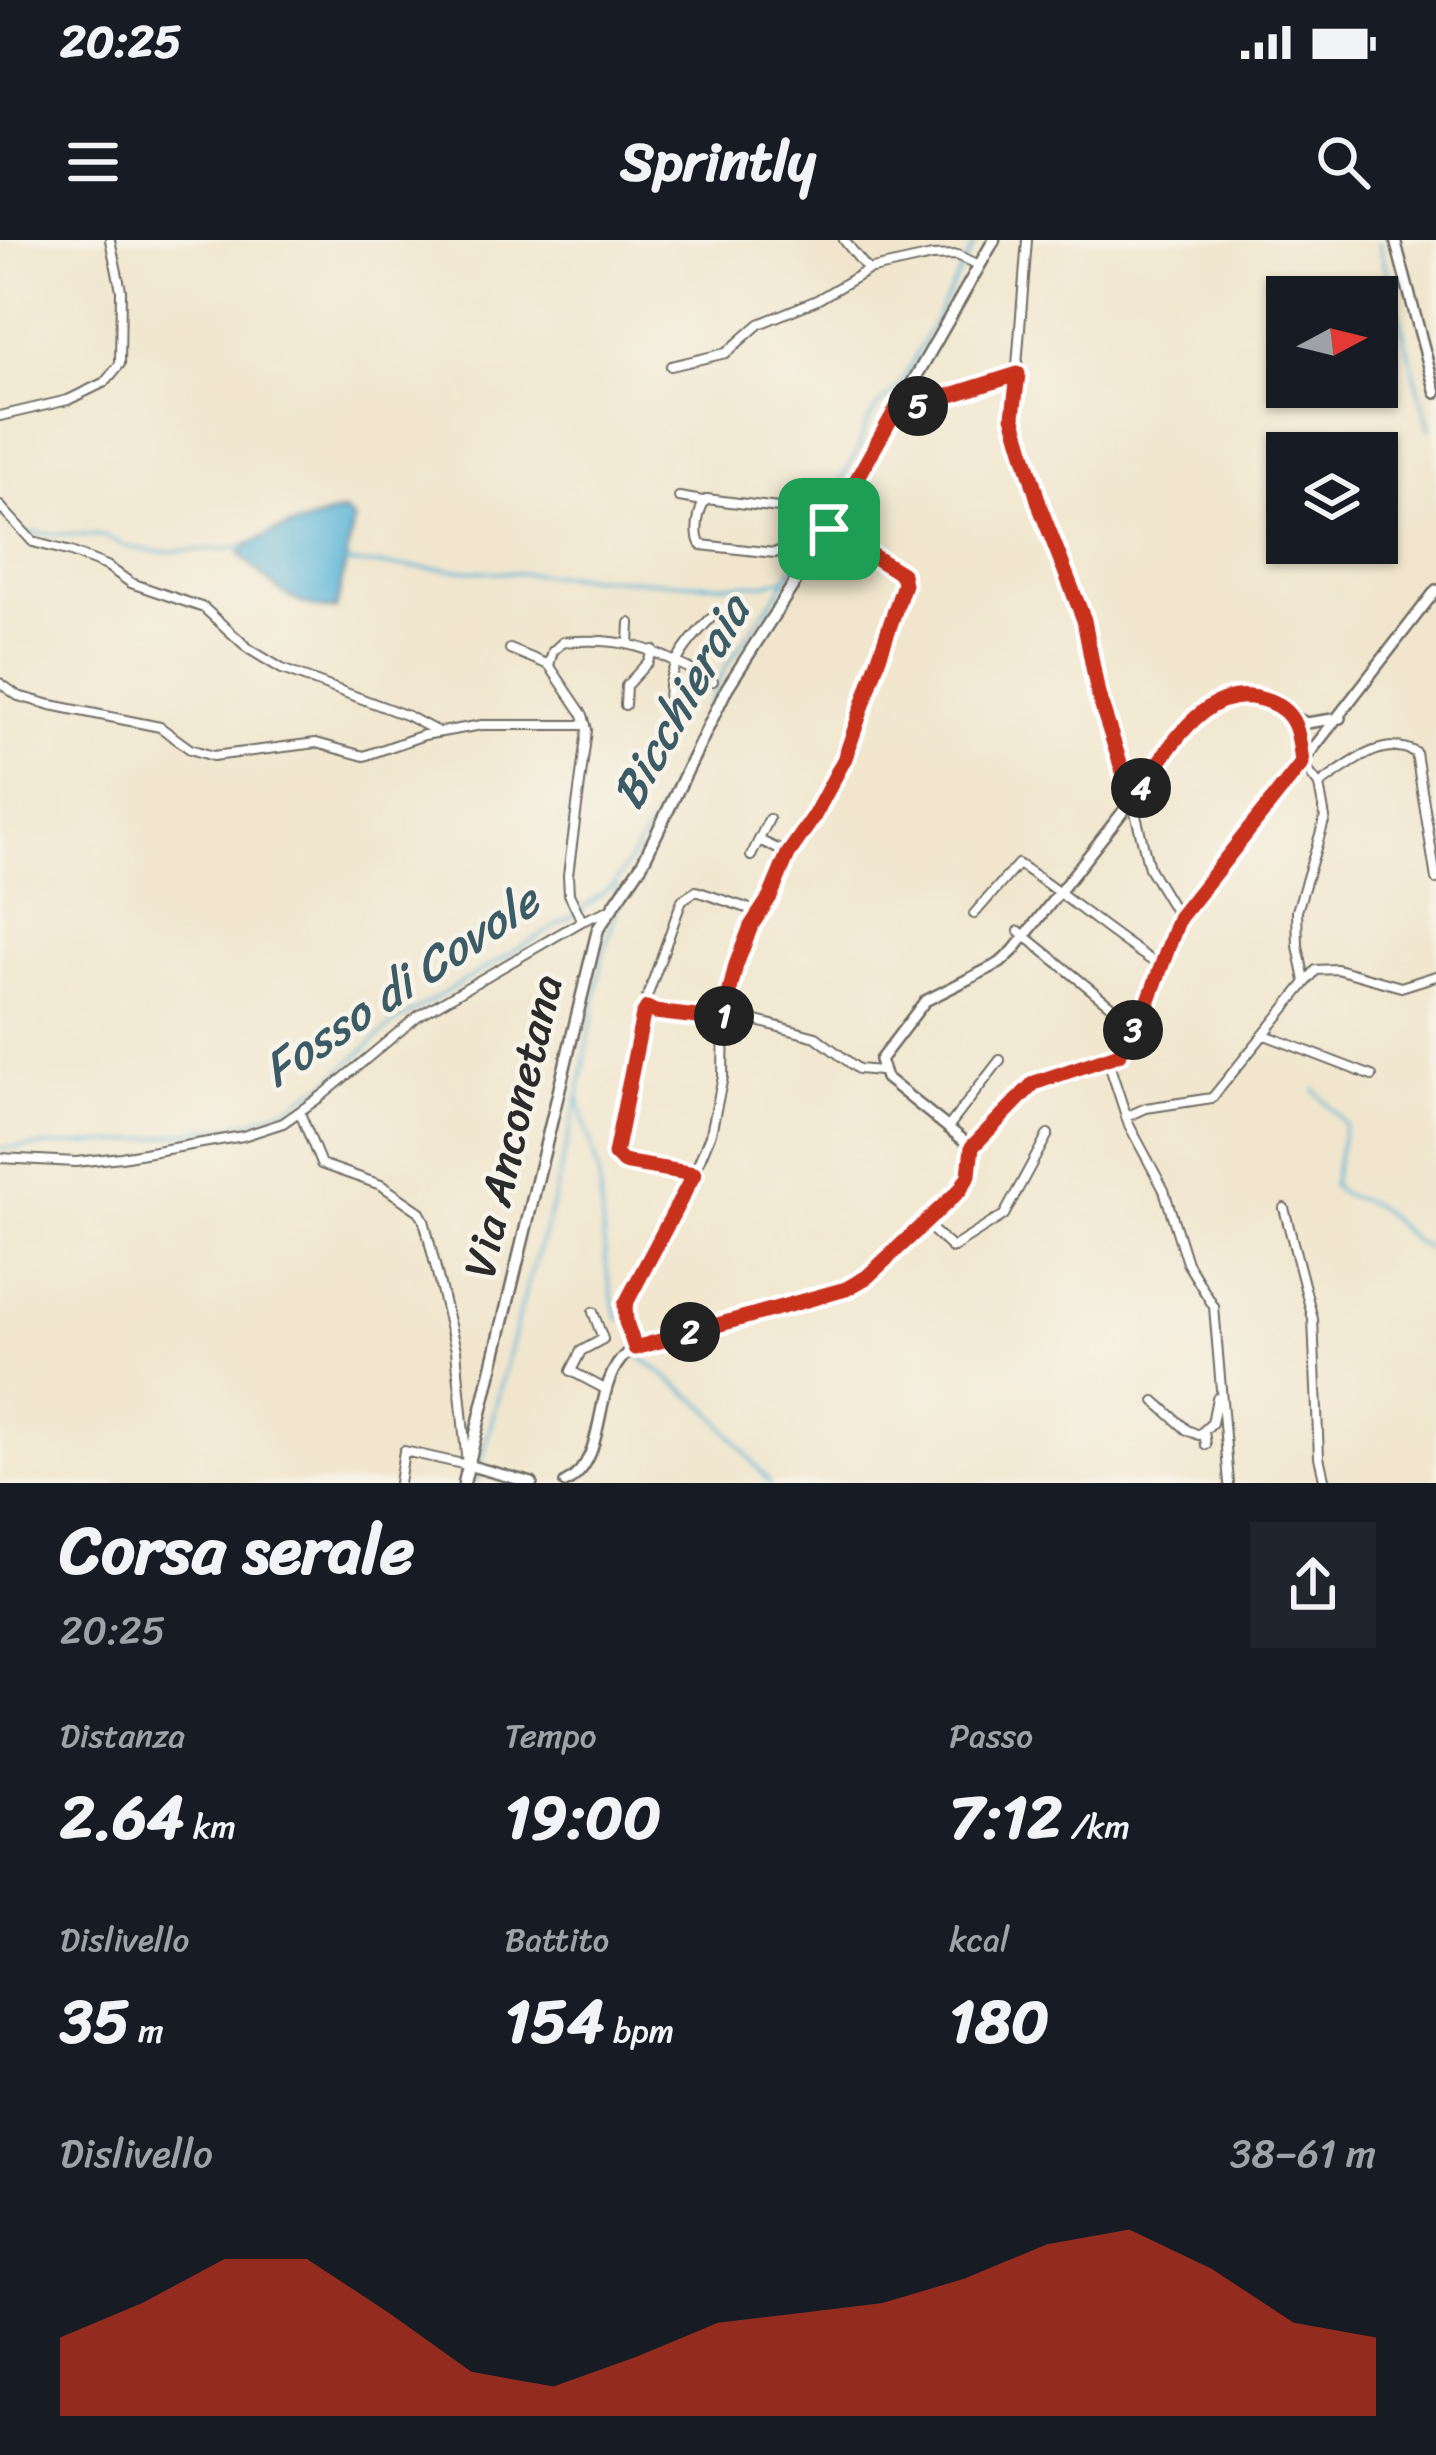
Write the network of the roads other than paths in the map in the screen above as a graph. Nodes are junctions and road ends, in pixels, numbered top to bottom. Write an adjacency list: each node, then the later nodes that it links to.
1 (110, 240): 12 (street)
2 (844, 240): 7 (street)
3 (994, 240): 6 (main road, Via Anconetana)
4 (1028, 240): 9 (street)
5 (1395, 240): 10 (street)
6 (976, 264): 7 (street); 11 (main road, Via Anconetana)
7 (868, 270): 8 (street)
8 (671, 366)
9 (1018, 374): 11 (street); 37 (street)
10 (1436, 393)
11 (899, 404): 17 (main road, Via Anconetana)
12 (0, 416)
13 (679, 497): 14 (street)
14 (703, 501): 16 (street); 16 (street)
15 (0, 506): 33 (street)
16 (793, 514): 17 (street)
17 (826, 531): 40 (street); 44 (main road, Via Anconetana)
18 (1436, 590): 30 (street)
19 (710, 619): 24 (street)
20 (630, 623): 21 (street)
21 (628, 643): 23 (street); 25 (street)
22 (510, 649): 25 (street)
23 (653, 650): 24 (street); 29 (street)
24 (677, 663): 26 (street); 28 (street)
25 (548, 665): 31 (street)
26 (713, 682)
27 (0, 683): 33 (street)
28 (669, 703)
29 (626, 705)
30 (1340, 718): 32 (street); 34 (street)
31 (586, 725): 33 (street); 48 (street)
32 (1303, 728): 34 (street); 35 (street); 37 (street)
33 (438, 732)
34 (1320, 742): 35 (street)
35 (1302, 763): 36 (street); 47 (street)
36 (1319, 785): 42 (street); 52 (street)
37 (1132, 800): 43 (street); 47 (street)
38 (769, 819): 39 (street)
39 (759, 840): 40 (street); 41 (street)
40 (788, 854): 46 (street)
41 (751, 856)
42 (1436, 878)
43 (1061, 891): 45 (street); 49 (street); 50 (street)
44 (610, 910): 48 (street); 77 (main road, Via Anconetana)
45 (974, 914)
46 (756, 916): 53 (street); 54 (street)
47 (1179, 918): 50 (street)
48 (581, 919): 61 (street)
49 (1022, 934): 55 (street); 59 (street)
50 (1162, 967): 55 (street)
51 (1436, 976): 52 (street)
52 (1305, 981): 56 (street)
53 (647, 1008): 54 (street); 67 (street)
54 (724, 1016): 59 (street); 67 (street)
55 (1136, 1026): 58 (street)
56 (1265, 1035): 60 (street); 62 (street)
57 (1000, 1060): 63 (street)
58 (1108, 1060): 62 (street); 65 (street)
59 (880, 1071): 63 (street)
60 (1372, 1076)
61 (300, 1113): 66 (street); 77 (street)
62 (1126, 1117): 72 (street)
63 (949, 1126): 65 (street)
64 (1048, 1134): 69 (street)
65 (972, 1147): 69 (street)
66 (0, 1158)
67 (694, 1174): 71 (street)
68 (1284, 1208): 83 (street)
69 (925, 1223): 71 (street)
70 (593, 1312): 73 (street)
71 (635, 1348): 73 (street)
72 (1218, 1376): 75 (street); 82 (street)
73 (605, 1389): 78 (street)
74 (1155, 1401): 75 (street)
75 (1204, 1432): 76 (street)
76 (1206, 1445)
77 (475, 1468): 79 (street); 80 (main road, Via Anconetana); 81 (street)
78 (572, 1481)
79 (398, 1483)
80 (464, 1483)
81 (532, 1483)
82 (1229, 1483)
83 (1324, 1483)

